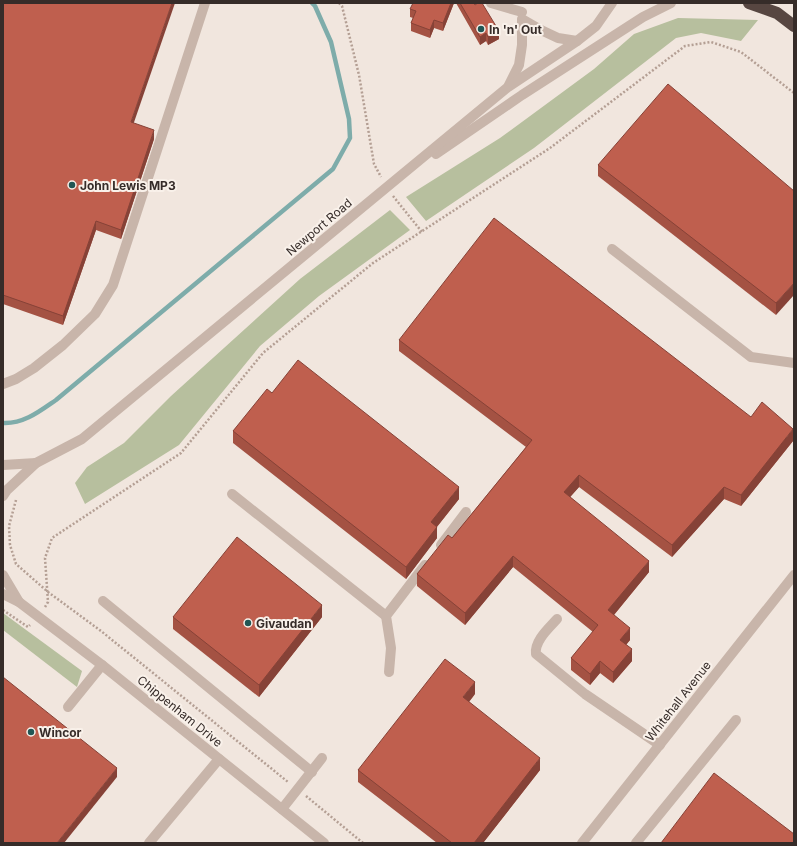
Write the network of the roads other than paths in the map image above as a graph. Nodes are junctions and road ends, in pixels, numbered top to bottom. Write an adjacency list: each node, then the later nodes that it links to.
1 (205, 3): 13 (street)
2 (491, 3): 6 (street)
3 (612, 3): 8 (street, Newport Road)
4 (671, 3): 10 (street)
5 (749, 3): 7 (highway)
6 (522, 11): 8 (street); 9 (street)
7 (794, 26)
8 (577, 41): 9 (street, Newport Road)
9 (508, 87): 10 (street, Newport Road)
10 (386, 188): 14 (street, Newport Road)
11 (612, 249): 12 (street)
12 (794, 363)
13 (3, 384)
14 (36, 463): 15 (street, Newport Road); 16 (street, Newport Road)
15 (3, 465)
16 (5, 493)
17 (232, 494): 24 (street)
18 (466, 512): 24 (street)
19 (3, 575): 23 (street, Chippenham Drive)
20 (792, 582): 30 (street, Whitehall Avenue)
21 (3, 594): 23 (street, Chippenham Drive)
22 (103, 601): 33 (street)
23 (19, 602): 26 (street, Chippenham Drive)
24 (386, 616): 27 (street)
25 (557, 619): 30 (street)
26 (102, 665): 28 (street); 32 (street, Chippenham Drive)
27 (389, 672)
28 (68, 707)
29 (736, 720): 38 (street)
30 (660, 745): 37 (street, Whitehall Avenue)
31 (322, 758): 33 (street)
32 (219, 759): 34 (street, Chippenham Drive); 35 (street)
33 (312, 772): 34 (street)
34 (282, 810): 36 (street, Chippenham Drive)
35 (148, 843)
36 (324, 843)
37 (582, 843)
38 (636, 843)

